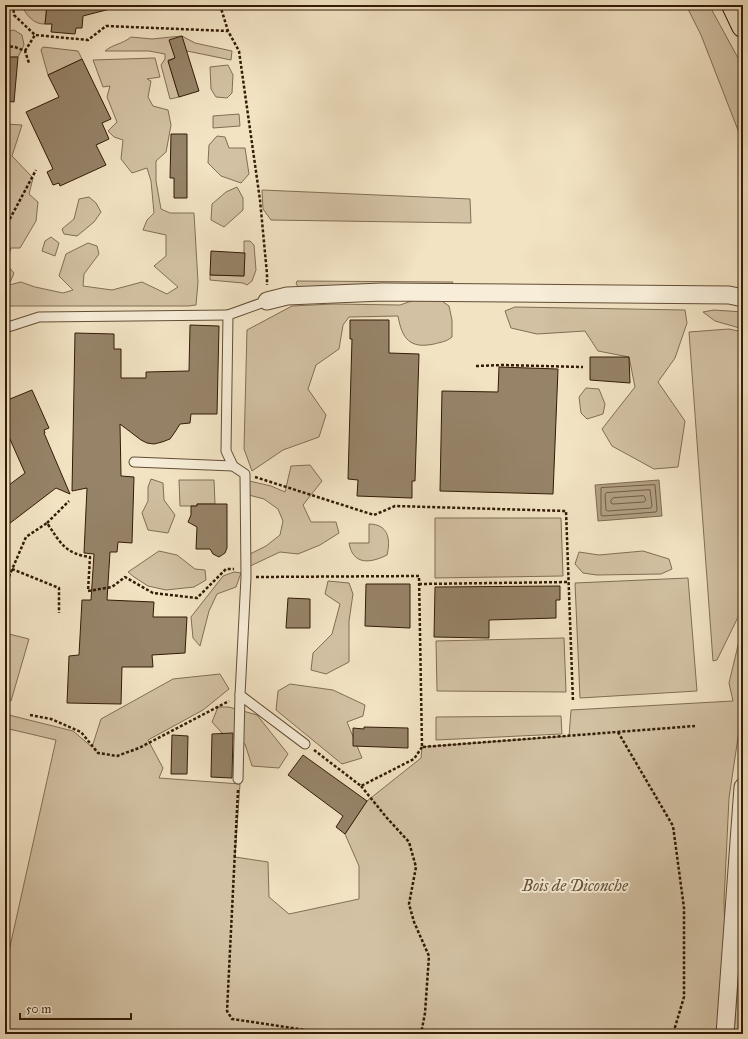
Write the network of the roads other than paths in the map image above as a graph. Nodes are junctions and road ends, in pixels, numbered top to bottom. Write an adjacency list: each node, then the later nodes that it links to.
1 (733, 5): 2 (highway)
2 (743, 26)
3 (743, 298): 4 (street)
4 (267, 301): 5 (lane)
5 (228, 315): 6 (lane); 8 (lane)
6 (5, 328)
7 (134, 462): 8 (lane)
8 (233, 466): 9 (lane)
9 (240, 695): 10 (lane); 11 (lane)
10 (305, 744)
11 (238, 779)
12 (743, 786): 13 (street)
13 (725, 1034)

